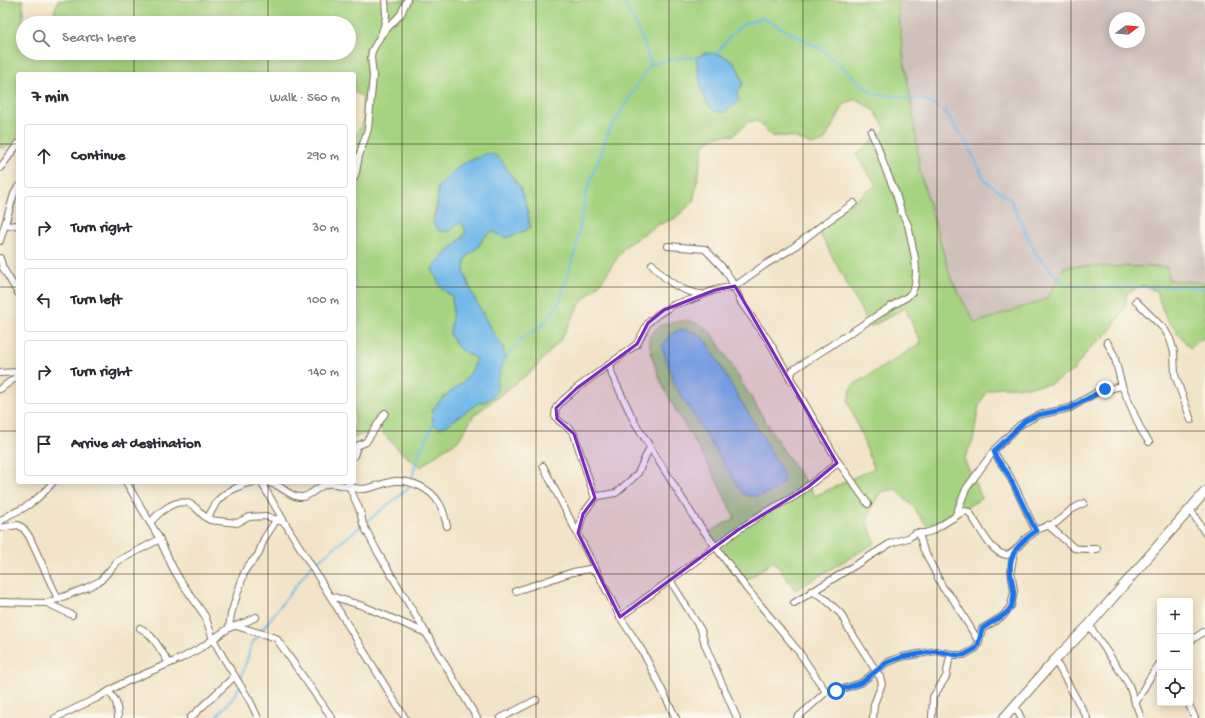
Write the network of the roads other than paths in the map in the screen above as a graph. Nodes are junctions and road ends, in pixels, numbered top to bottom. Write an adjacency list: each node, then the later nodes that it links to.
1 (385, 0): 3 (street)
2 (407, 0): 3 (street)
3 (381, 35): 7 (street)
4 (870, 132): 25 (street)
5 (16, 147): 6 (street)
6 (0, 168)
7 (356, 172)
8 (16, 190): 11 (street)
9 (854, 203): 16 (street)
10 (16, 225): 11 (street)
11 (5, 226): 12 (street)
12 (0, 241)
13 (668, 246): 16 (street)
14 (0, 258): 17 (street)
15 (652, 264): 18 (street)
16 (735, 286): 18 (street); 25 (street)
17 (16, 290)
18 (703, 294): 21 (street)
19 (1136, 301): 29 (street)
20 (1107, 342): 26 (street)
21 (610, 363): 31 (street); 45 (street)
22 (16, 372): 23 (street)
23 (0, 373)
24 (16, 377): 27 (street)
25 (790, 378): 34 (street)
26 (1122, 386): 30 (street); 33 (street)
27 (0, 389)
28 (385, 413): 32 (street)
29 (1191, 420)
30 (1149, 442)
31 (650, 447): 45 (street); 63 (street)
32 (356, 451)
33 (994, 451): 49 (street); 58 (street)
34 (837, 460): 47 (street); 63 (street)
35 (544, 466): 59 (street)
36 (51, 484): 52 (street)
37 (127, 484): 53 (street)
38 (245, 484): 50 (street)
39 (262, 484): 54 (street)
40 (272, 484): 41 (street)
41 (325, 484)
42 (340, 484): 43 (street)
43 (350, 485): 56 (street); 85 (street)
44 (1205, 492): 48 (main road)
45 (595, 498): 59 (street)
46 (1084, 503): 55 (street)
47 (868, 504)
48 (1190, 509): 61 (street); 80 (main road)
49 (955, 517): 60 (street); 66 (street)
50 (206, 518): 51 (street); 53 (street)
51 (277, 520): 54 (street); 83 (street)
52 (0, 522)
53 (150, 523): 62 (street)
54 (285, 523): 72 (street)
55 (1048, 525): 58 (street); 64 (street)
56 (447, 526)
57 (0, 528): 73 (street)
58 (1036, 531): 65 (street)
59 (578, 533): 68 (street)
60 (919, 533): 70 (street); 88 (street)
61 (1205, 533)
62 (160, 540): 73 (street); 86 (street)
63 (716, 548): 69 (street); 111 (street)
64 (1097, 549)
65 (1014, 550): 66 (street); 67 (street)
66 (1001, 554): 67 (street)
67 (1010, 570): 88 (street)
68 (597, 572): 71 (street); 79 (street)
69 (670, 580): 79 (street); 110 (street)
70 (811, 591): 76 (street); 93 (street)
71 (516, 592)
72 (331, 596): 85 (street); 106 (street)
73 (58, 599): 75 (street)
74 (0, 602): 75 (street)
75 (47, 603): 77 (street)
76 (794, 603)
77 (72, 615)
78 (256, 617): 81 (street)
79 (620, 617): 109 (street)
80 (1089, 625): 90 (main road); 98 (street)
81 (236, 626): 83 (street); 105 (street)
82 (140, 628): 91 (street)
83 (229, 628): 86 (street)
84 (1205, 631): 87 (street)
85 (426, 633): 107 (street)
86 (213, 639): 91 (street); 94 (street)
87 (1193, 639)
88 (979, 642): 89 (street)
89 (952, 654): 93 (street); 113 (street)
90 (1055, 660): 99 (main road); 116 (street)
91 (169, 663): 96 (street)
92 (1157, 667): 98 (street)
93 (876, 672): 95 (street); 112 (street)
94 (235, 676): 103 (street); 104 (street)
95 (836, 691)
96 (108, 692): 101 (street); 102 (street)
97 (536, 700): 108 (street)
98 (1135, 704): 117 (street)
99 (1015, 706): 114 (main road); 115 (street)
100 (1189, 706): 118 (street)
101 (55, 718)
102 (118, 718)
103 (190, 718)
104 (258, 718)
105 (332, 718)
106 (405, 718)
107 (477, 718)
108 (501, 718)
109 (676, 718)
110 (737, 718)
111 (798, 718)
112 (873, 718)
113 (932, 718)
114 (1004, 718)
115 (1021, 718)
116 (1087, 718)
117 (1140, 718)
118 (1195, 718)

